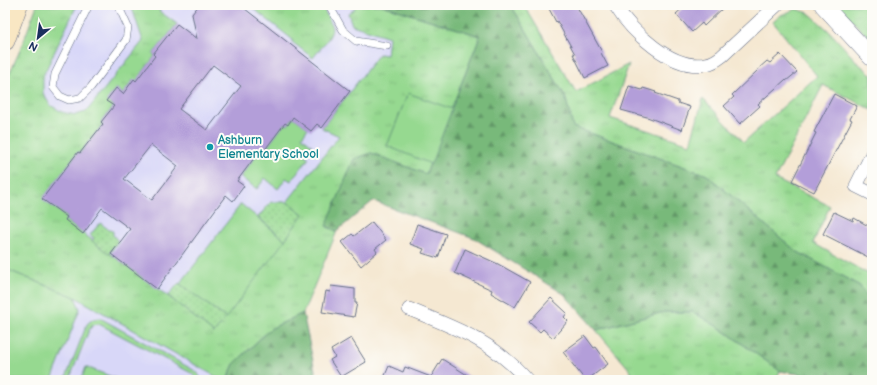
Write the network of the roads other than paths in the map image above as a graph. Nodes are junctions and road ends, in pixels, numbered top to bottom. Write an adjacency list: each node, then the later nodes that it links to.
1 (18, 5): 8 (main road)
2 (89, 5): 3 (lane)
3 (118, 5)
4 (329, 5): 9 (lane)
5 (615, 5): 6 (street)
6 (777, 5)
7 (823, 5): 10 (street)
8 (5, 42)
9 (387, 46)
10 (872, 58)
11 (872, 154): 12 (street)
12 (872, 194)
13 (410, 309): 14 (street)
14 (527, 380)

